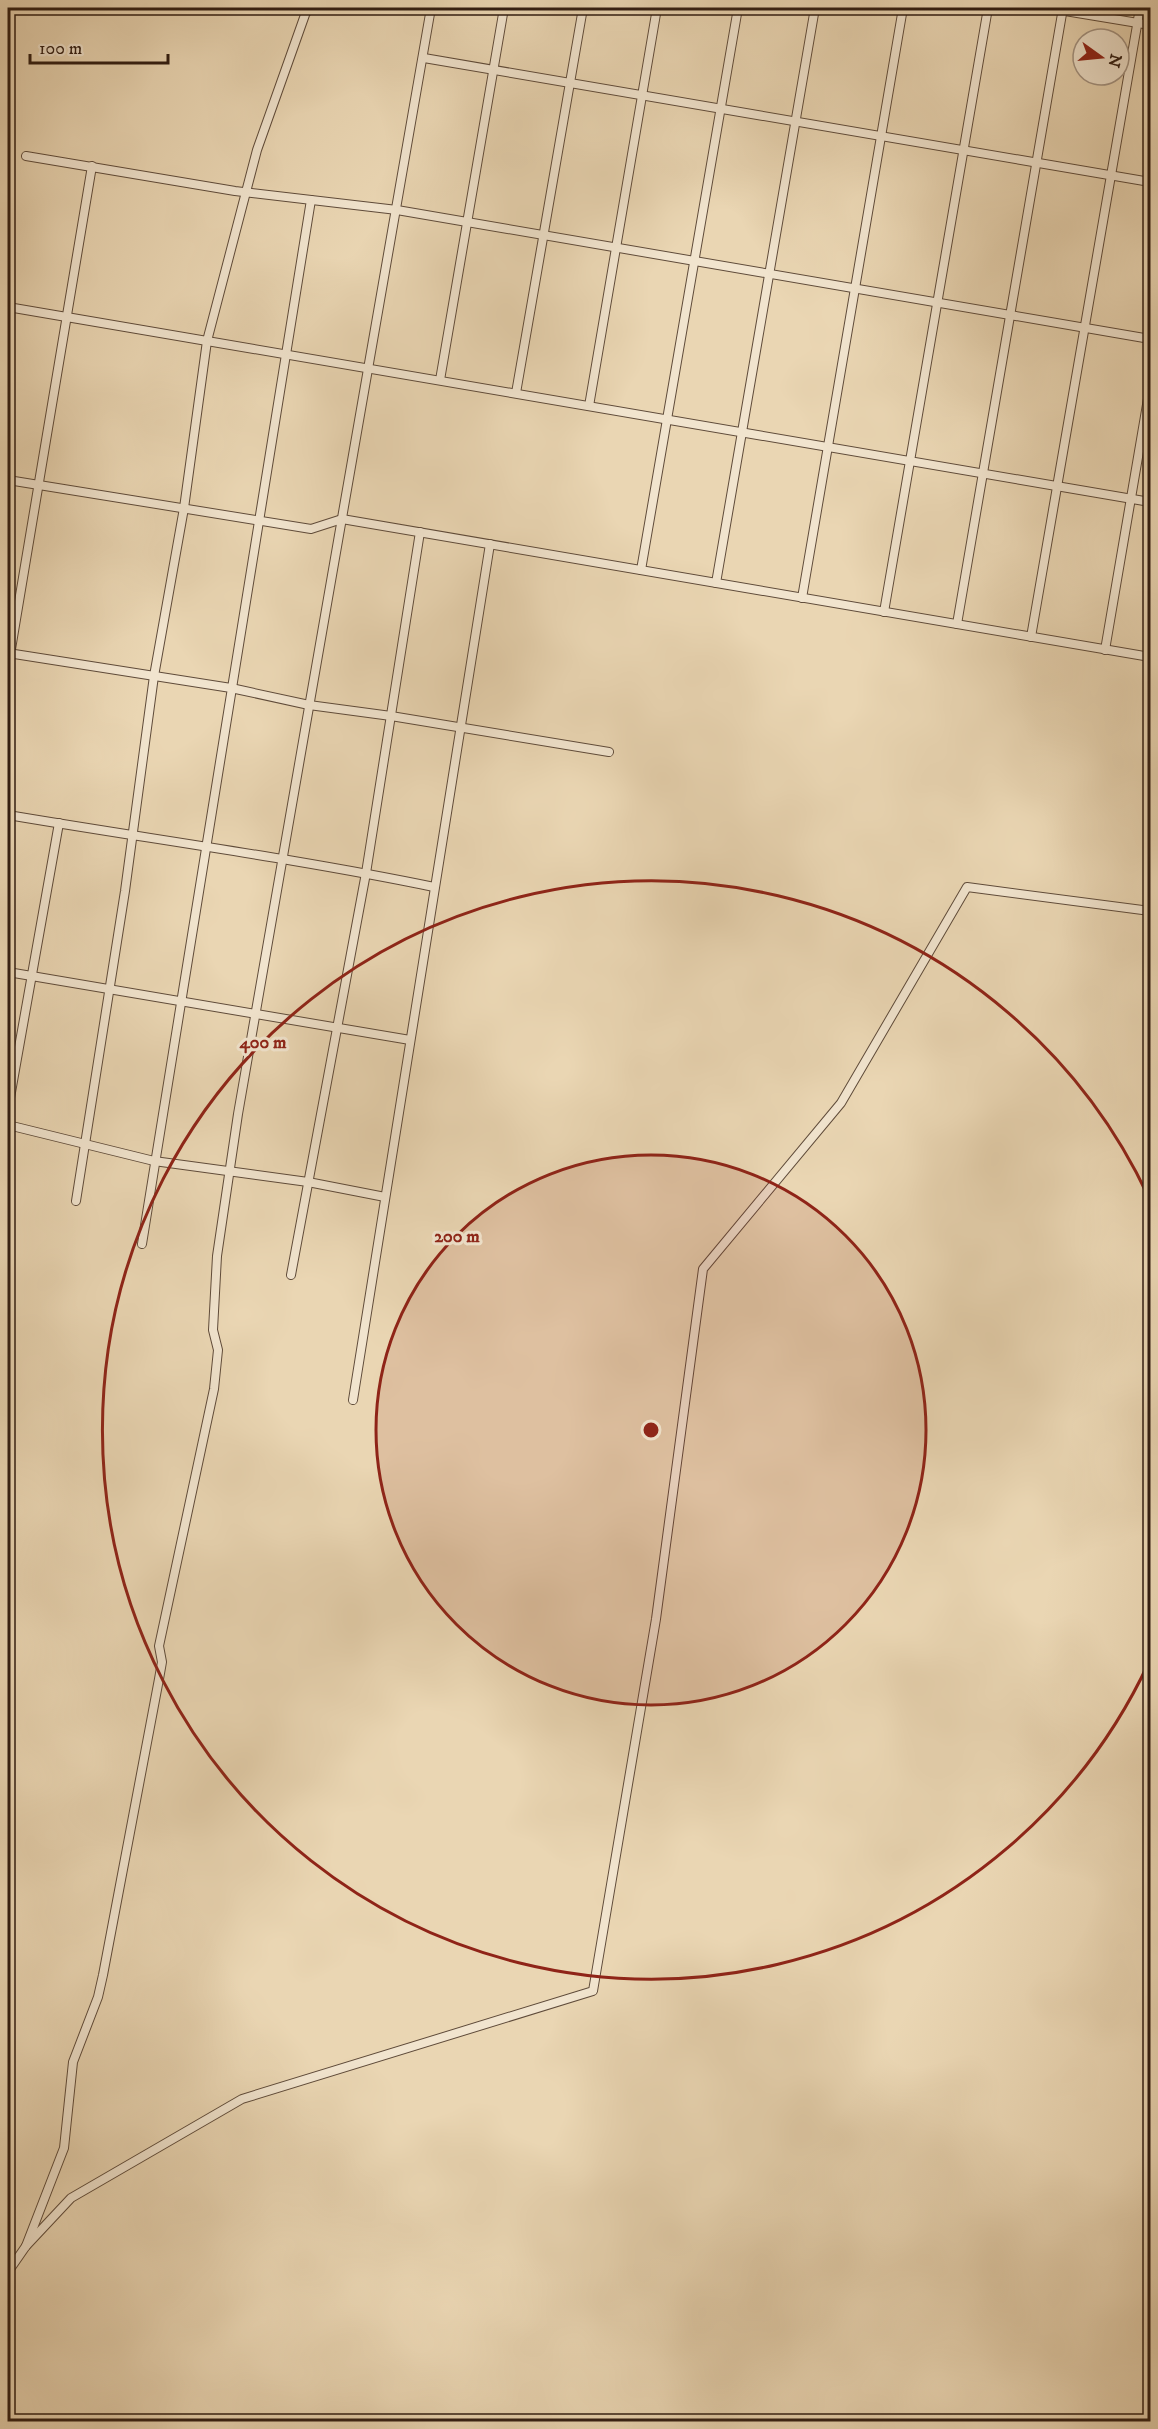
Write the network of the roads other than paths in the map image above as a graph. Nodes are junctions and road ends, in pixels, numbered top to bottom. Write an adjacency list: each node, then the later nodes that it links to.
1 (314, 8): 28 (street)
2 (431, 8): 15 (street)
3 (504, 8): 16 (street)
4 (583, 8): 17 (street)
5 (657, 8): 18 (street)
6 (738, 8): 19 (street)
7 (815, 8): 20 (street)
8 (903, 8): 21 (street)
9 (988, 8): 22 (street)
10 (1047, 8): 12 (street)
11 (1140, 8): 13 (street)
12 (1063, 9): 13 (street); 24 (street)
13 (1137, 23): 14 (street); 26 (street)
14 (1150, 25)
15 (423, 58): 16 (street); 30 (street)
16 (493, 69): 17 (street); 31 (street)
17 (570, 83): 18 (street); 32 (street)
18 (642, 95): 19 (street); 33 (street)
19 (721, 109): 20 (street); 34 (street)
20 (795, 121): 21 (street); 35 (street)
21 (881, 136): 22 (street); 36 (street)
22 (963, 150): 24 (street); 37 (street)
23 (26, 156): 25 (street)
24 (1037, 163): 26 (street); 39 (street)
25 (92, 166): 28 (street); 40 (street)
26 (1111, 175): 27 (street); 41 (street)
27 (1150, 182)
28 (246, 192): 29 (street); 43 (street)
29 (311, 200): 30 (street); 44 (street)
30 (397, 210): 31 (street); 45 (street)
31 (467, 222): 32 (street); 46 (street)
32 (543, 235): 33 (street); 48 (street)
33 (616, 248): 34 (street); 49 (street)
34 (694, 261): 35 (street); 50 (street)
35 (769, 274): 36 (street); 51 (street)
36 (855, 289): 37 (street); 52 (street)
37 (937, 303): 39 (street); 53 (street)
38 (8, 307): 40 (street)
39 (1011, 315): 41 (street); 54 (street)
40 (67, 317): 43 (street); 56 (street)
41 (1085, 328): 42 (street); 57 (street)
42 (1150, 339)
43 (207, 341): 44 (street); 60 (street)
44 (286, 354): 45 (street); 62 (street)
45 (368, 368): 46 (street); 61 (street)
46 (440, 380): 48 (street)
47 (1150, 387): 58 (street)
48 (516, 393): 49 (street)
49 (589, 406): 50 (street)
50 (667, 419): 51 (street); 65 (street)
51 (742, 432): 52 (street); 66 (street)
52 (828, 447): 53 (street); 67 (street)
53 (910, 461): 54 (street); 68 (street)
54 (983, 474): 57 (street); 69 (street)
55 (8, 480): 56 (street)
56 (37, 484): 60 (street); 72 (street)
57 (1057, 486): 58 (street); 70 (street)
58 (1131, 499): 59 (street); 71 (street)
59 (1150, 502)
60 (184, 508): 62 (street); 75 (street)
61 (342, 519): 62 (street); 63 (street); 77 (street)
62 (258, 520): 76 (street)
63 (420, 532): 64 (street); 78 (street)
64 (490, 544): 65 (street); 79 (street)
65 (641, 570): 66 (street)
66 (716, 583): 67 (street)
67 (802, 598): 68 (street)
68 (884, 612): 69 (street)
69 (957, 624): 70 (street)
70 (1031, 637): 71 (street)
71 (1105, 650): 73 (street)
72 (9, 653): 74 (street); 75 (street)
73 (1150, 657)
74 (8, 667)
75 (154, 676): 76 (street); 83 (street)
76 (231, 688): 77 (street); 84 (street)
77 (309, 705): 78 (street); 85 (street)
78 (391, 716): 79 (street); 86 (street)
79 (459, 728): 80 (street); 87 (street)
80 (609, 753)
81 (8, 815): 82 (street)
82 (59, 824): 83 (street); 90 (street)
83 (132, 836): 84 (street); 91 (street)
84 (207, 845): 85 (street); 92 (street)
85 (282, 860): 86 (street); 93 (street)
86 (366, 873): 87 (street); 94 (street)
87 (434, 887): 95 (street)
88 (1150, 911): 107 (street)
89 (8, 972): 90 (street)
90 (32, 976): 91 (street); 96 (street)
91 (109, 991): 92 (street); 98 (street)
92 (181, 1002): 93 (street); 99 (street)
93 (255, 1013): 94 (street); 100 (street)
94 (337, 1026): 95 (street); 101 (street)
95 (410, 1040): 102 (street)
96 (8, 1109)
97 (8, 1125): 98 (street)
98 (85, 1144): 99 (street); 103 (street)
99 (154, 1161): 100 (street); 104 (street)
100 (229, 1171): 101 (street); 107 (street)
101 (308, 1182): 102 (street); 105 (street)
102 (385, 1197): 106 (street)
103 (76, 1201)
104 (142, 1244)
105 (291, 1275)
106 (353, 1400)
107 (26, 2246): 108 (street)
108 (8, 2272)

